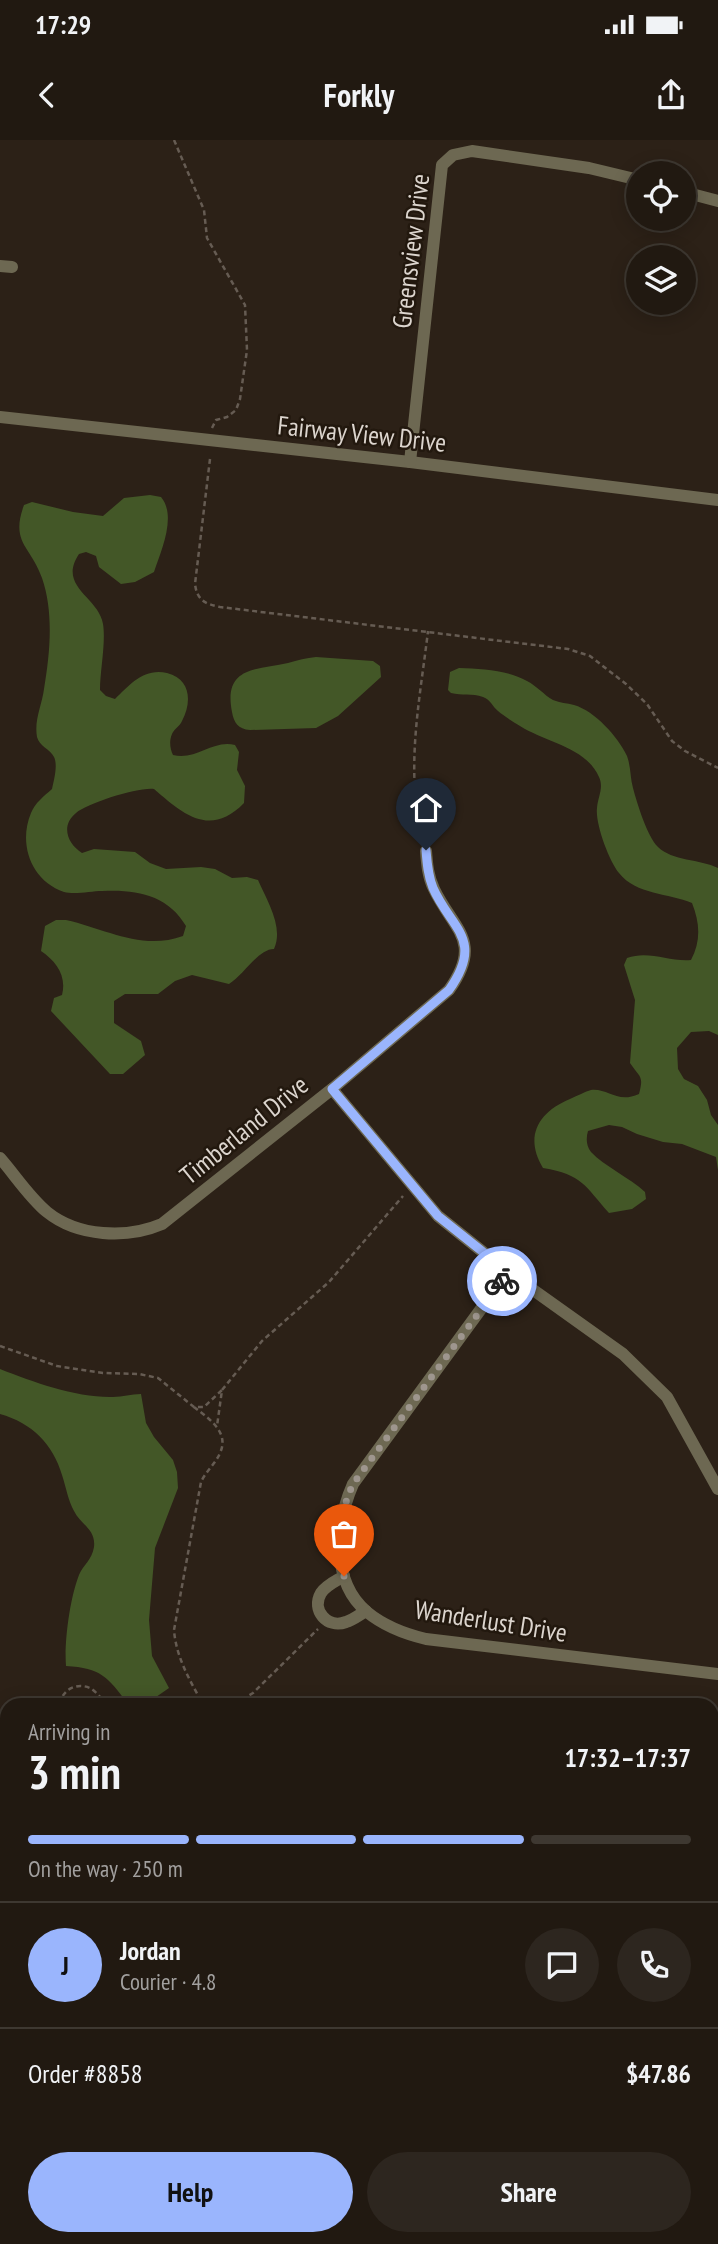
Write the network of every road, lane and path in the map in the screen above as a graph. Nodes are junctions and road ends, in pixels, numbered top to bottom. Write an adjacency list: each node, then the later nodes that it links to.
1 (174, 140): 6 (path)
2 (626, 177): 8 (street, Greensview Drive)
3 (696, 195): 4 (street)
4 (718, 201)
5 (0, 417): 6 (street, Fairway View Drive)
6 (212, 442): 8 (street, Fairway View Drive)
7 (210, 459): 10 (path)
8 (410, 462): 9 (street, Fairway View Drive)
9 (718, 500)
10 (428, 631): 11 (path); 12 (path)
11 (718, 768)
12 (426, 850): 13 (street, Timberland Drive)
13 (332, 1089): 14 (street, Timberland Drive); 15 (street)
14 (0, 1158)
15 (412, 1186): 16 (street); 18 (path)
16 (508, 1272): 21 (street); 22 (street, Wanderlust Drive)
17 (0, 1346): 19 (path)
18 (222, 1390): 19 (path); 20 (path)
19 (194, 1407): 20 (path)
20 (217, 1426): 28 (path)
21 (718, 1489)
22 (344, 1576): 23 (street, Wanderlust Drive); 24 (street)
23 (366, 1611): 24 (street); 25 (street, Wanderlust Drive)
24 (327, 1621): 29 (path)
25 (718, 1674)
26 (61, 1698): 27 (path)
27 (101, 1698)
28 (200, 1698)
29 (245, 1698)

